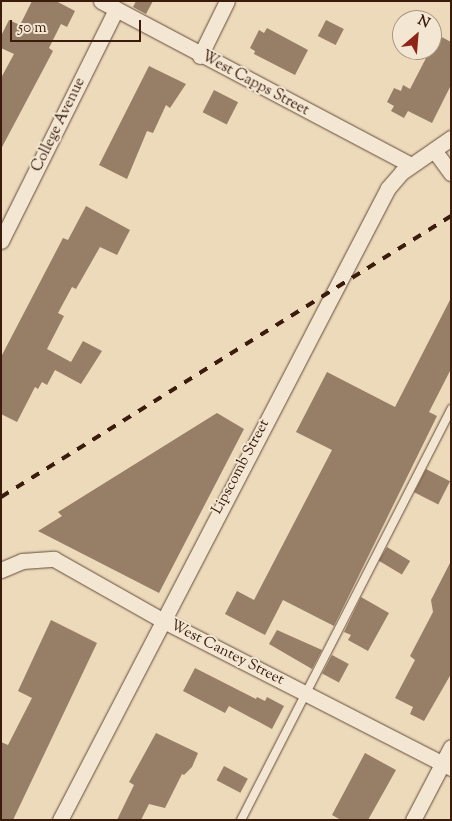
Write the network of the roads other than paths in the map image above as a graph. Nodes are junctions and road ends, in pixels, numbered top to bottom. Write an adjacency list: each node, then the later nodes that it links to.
1 (101, 1): 3 (street, West Capps Street)
2 (228, 1): 4 (street)
3 (116, 9): 4 (street, West Capps Street); 9 (street, College Avenue)
4 (200, 56): 7 (street, West Capps Street)
5 (451, 138): 6 (street, Lipscomb Street)
6 (434, 150): 7 (street, Lipscomb Street); 8 (street)
7 (411, 165): 12 (street, Lipscomb Street)
8 (451, 173)
9 (1, 241)
10 (451, 409): 13 (lane)
11 (1, 570): 12 (street, West Cantey Street)
12 (162, 620): 13 (street, West Cantey Street); 16 (street, Lipscomb Street)
13 (305, 693): 15 (street, West Cantey Street); 17 (lane)
14 (451, 747): 15 (street)
15 (447, 766): 18 (street)
16 (60, 820)
17 (240, 820)
18 (413, 820)

